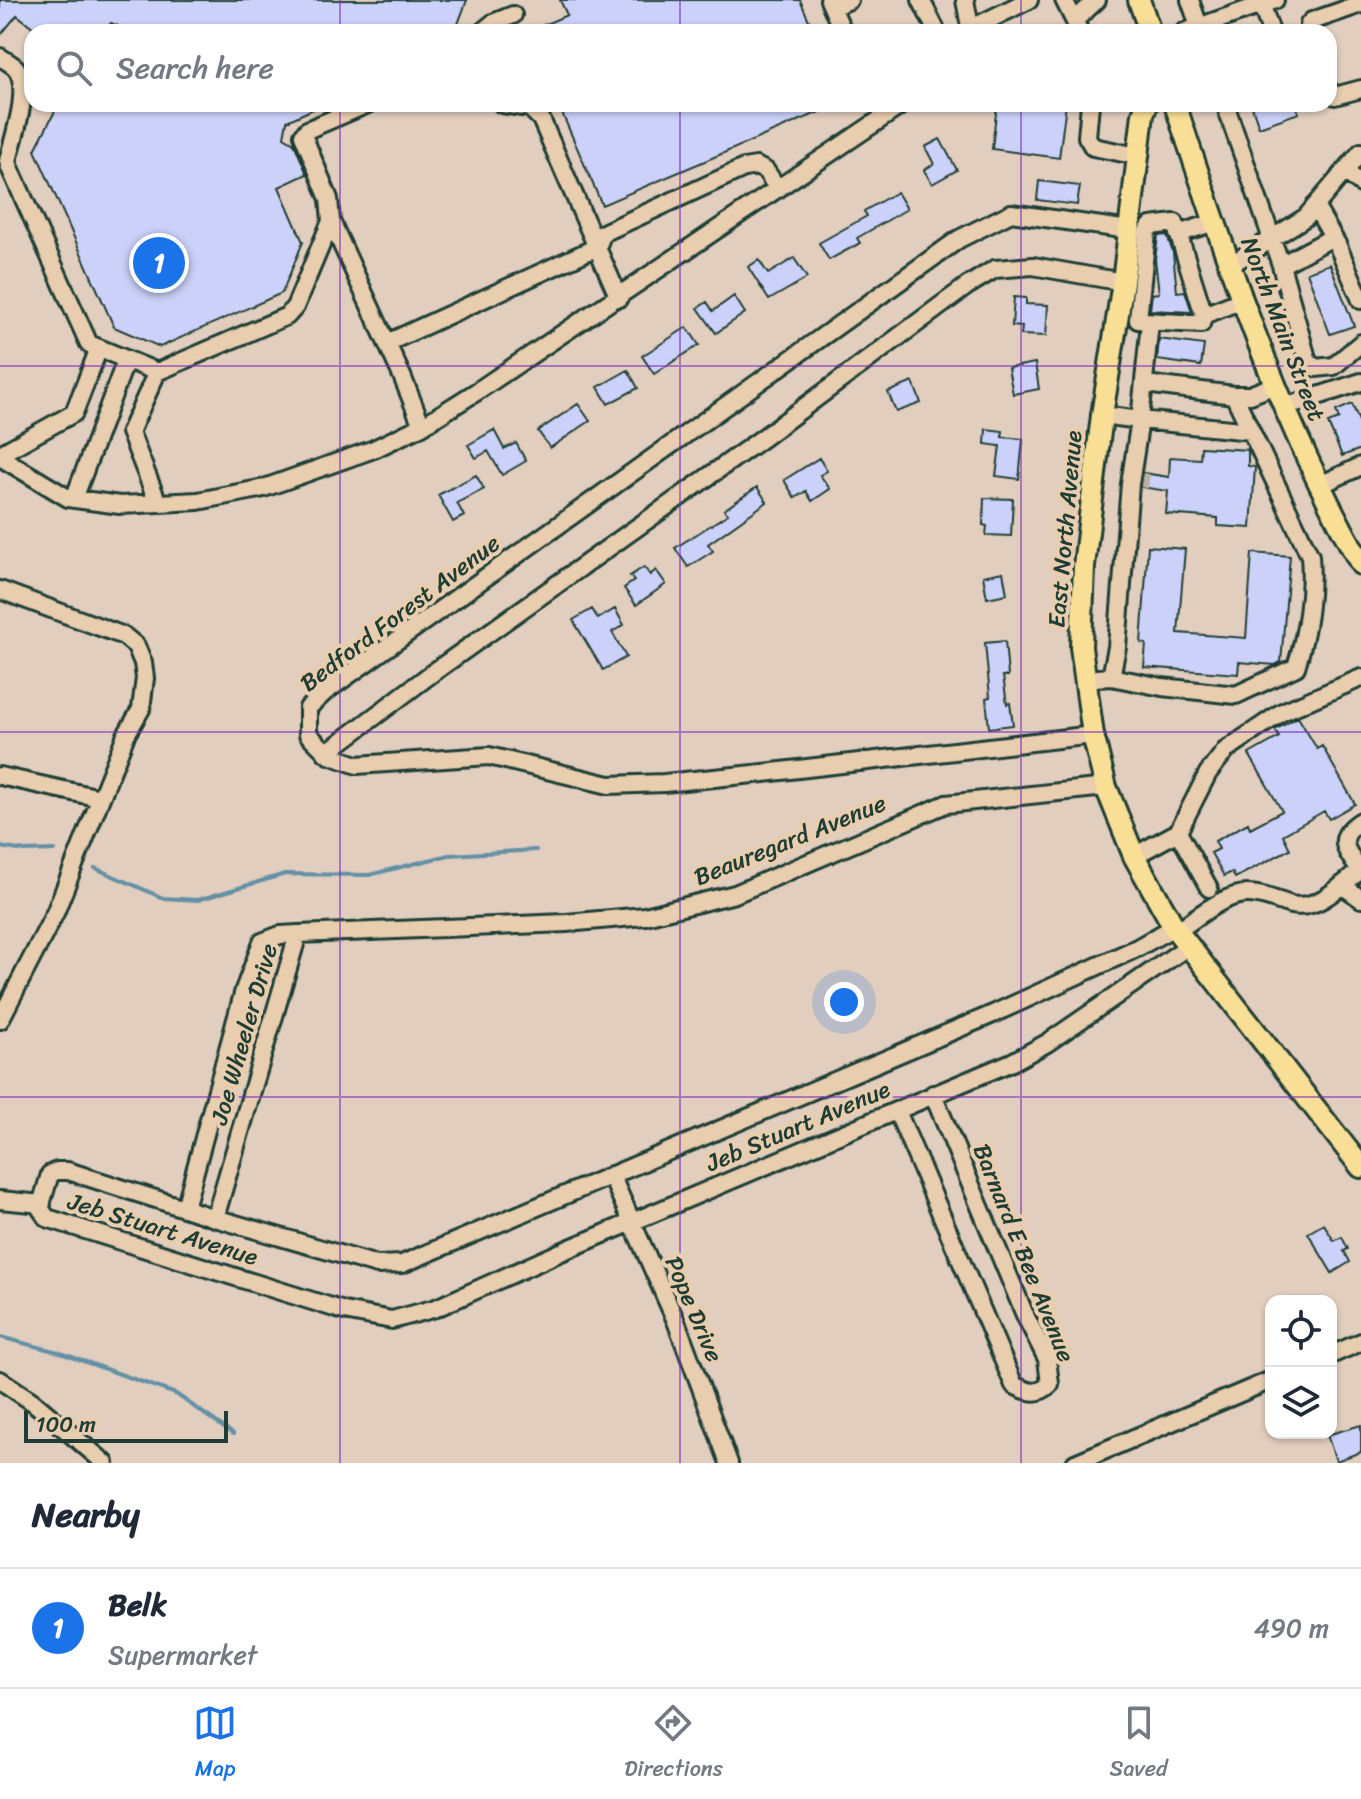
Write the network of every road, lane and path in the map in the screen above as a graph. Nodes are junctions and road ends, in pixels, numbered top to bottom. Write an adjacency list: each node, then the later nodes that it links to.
1 (849, 0): 10 (street)
2 (921, 0): 15 (street)
3 (965, 0): 16 (street)
4 (1029, 0): 17 (street)
5 (1064, 0): 18 (street)
6 (1097, 0): 19 (street)
7 (1139, 0): 20 (main road)
8 (1190, 0): 21 (street)
9 (1266, 2): 22 (street); 23 (street)
10 (830, 4): 14 (street)
11 (1361, 4): 24 (street)
12 (513, 15): 13 (street)
13 (492, 24)
14 (839, 24)
15 (933, 24)
16 (970, 24)
17 (983, 24)
18 (1077, 24)
19 (1079, 24)
20 (1147, 24)
21 (1194, 24)
22 (1210, 24)
23 (1270, 24)
24 (1309, 24)
25 (0, 57): 59 (street)
26 (1361, 89): 27 (street)
27 (1337, 95)
28 (349, 112): 41 (street)
29 (534, 112): 47 (street)
30 (877, 112): 39 (street)
31 (1089, 112): 36 (street)
32 (1144, 112): 36 (main road, East North Avenue)
33 (1178, 112): 42 (main road, North Main Street)
34 (1228, 112): 46 (street)
35 (1361, 152): 37 (street)
36 (1138, 156): 44 (main road, East North Avenue)
37 (1345, 171): 38 (street); 40 (street)
38 (1361, 184)
39 (778, 189): 47 (street); 51 (street)
40 (1315, 206): 45 (street); 46 (street)
41 (331, 221): 57 (street); 61 (street)
42 (1215, 222): 43 (street); 48 (main road, North Main Street)
43 (1178, 234): 44 (street); 55 (street)
44 (1135, 236): 50 (main road, East North Avenue); 56 (street); 84 (street, Bedford Forest Avenue)
45 (1333, 237): 49 (street); 53 (street)
46 (1272, 239): 48 (street); 49 (street)
47 (597, 247): 51 (street); 57 (street)
48 (1230, 265): 52 (main road, North Main Street)
49 (1281, 265): 58 (street)
50 (1123, 282): 54 (main road, East North Avenue); 84 (street)
51 (619, 298): 69 (street)
52 (1242, 300): 55 (street); 64 (main road, North Main Street)
53 (1361, 300)
54 (1118, 315): 56 (street); 67 (main road, East North Avenue)
55 (1204, 315): 56 (street)
56 (1144, 321): 63 (street)
57 (387, 343): 69 (street)
58 (1361, 343)
59 (99, 348): 60 (street); 72 (street)
60 (126, 360): 61 (street); 75 (street)
61 (157, 372): 76 (street)
62 (1361, 382): 66 (street)
63 (1145, 384): 65 (street); 68 (street)
64 (1275, 385): 65 (street); 66 (main road, North Main Street)
65 (1234, 395): 70 (street)
66 (1284, 407): 74 (main road, North Main Street)
67 (1102, 415): 68 (street); 82 (main road, East North Avenue)
68 (1140, 420): 70 (street); 71 (street)
69 (422, 426): 76 (street)
70 (1251, 431): 80 (street)
71 (1136, 444): 77 (street); 77 (street)
72 (0, 456): 75 (street)
73 (1361, 466): 74 (street)
74 (1320, 485): 78 (main road, North Main Street)
75 (74, 499): 76 (street)
76 (158, 503)
77 (1128, 508): 80 (street)
78 (1358, 552)
79 (0, 590): 87 (street)
80 (1111, 677): 82 (street)
81 (1361, 678): 89 (street)
82 (1085, 679): 83 (main road, East North Avenue)
83 (1093, 735): 84 (street, Beauregard Avenue); 86 (main road, East North Avenue)
84 (326, 753)
85 (0, 776): 87 (street)
86 (1106, 787): 90 (main road, East North Avenue); 95 (street, Beauregard Avenue)
87 (100, 798): 97 (street)
88 (1361, 821): 91 (street)
89 (1178, 832): 90 (street); 93 (street)
90 (1134, 856): 96 (main road, East North Avenue)
91 (1360, 871): 92 (street)
92 (1342, 885): 94 (street); 96 (street)
93 (1209, 888)
94 (1361, 899)
95 (298, 934): 104 (street, Joe Wheeler Drive); 105 (street, Joe Wheeler Drive)
96 (1181, 934): 98 (street, Jeb Stuart Avenue); 100 (main road, East North Avenue); 101 (street, Jeb Stuart Avenue)
97 (0, 1020)
98 (933, 1094): 99 (street, Jeb Stuart Avenue); 99 (street, Barnard E Bee Avenue)
99 (897, 1111): 106 (street, Jeb Stuart Avenue)
100 (1361, 1167)
101 (611, 1175): 105 (street, Jeb Stuart Avenue); 106 (street, Pope Drive)
102 (0, 1200): 103 (street)
103 (42, 1204): 104 (street, Jeb Stuart Avenue); 106 (street, Jeb Stuart Avenue)
104 (185, 1208): 105 (street, Jeb Stuart Avenue)
105 (215, 1218)
106 (631, 1222): 112 (street, Pope Drive)
107 (1361, 1342): 108 (street)
108 (1337, 1352)
109 (0, 1380): 111 (street)
110 (1265, 1383): 113 (street)
111 (105, 1463)
112 (729, 1463)
113 (1075, 1463)

